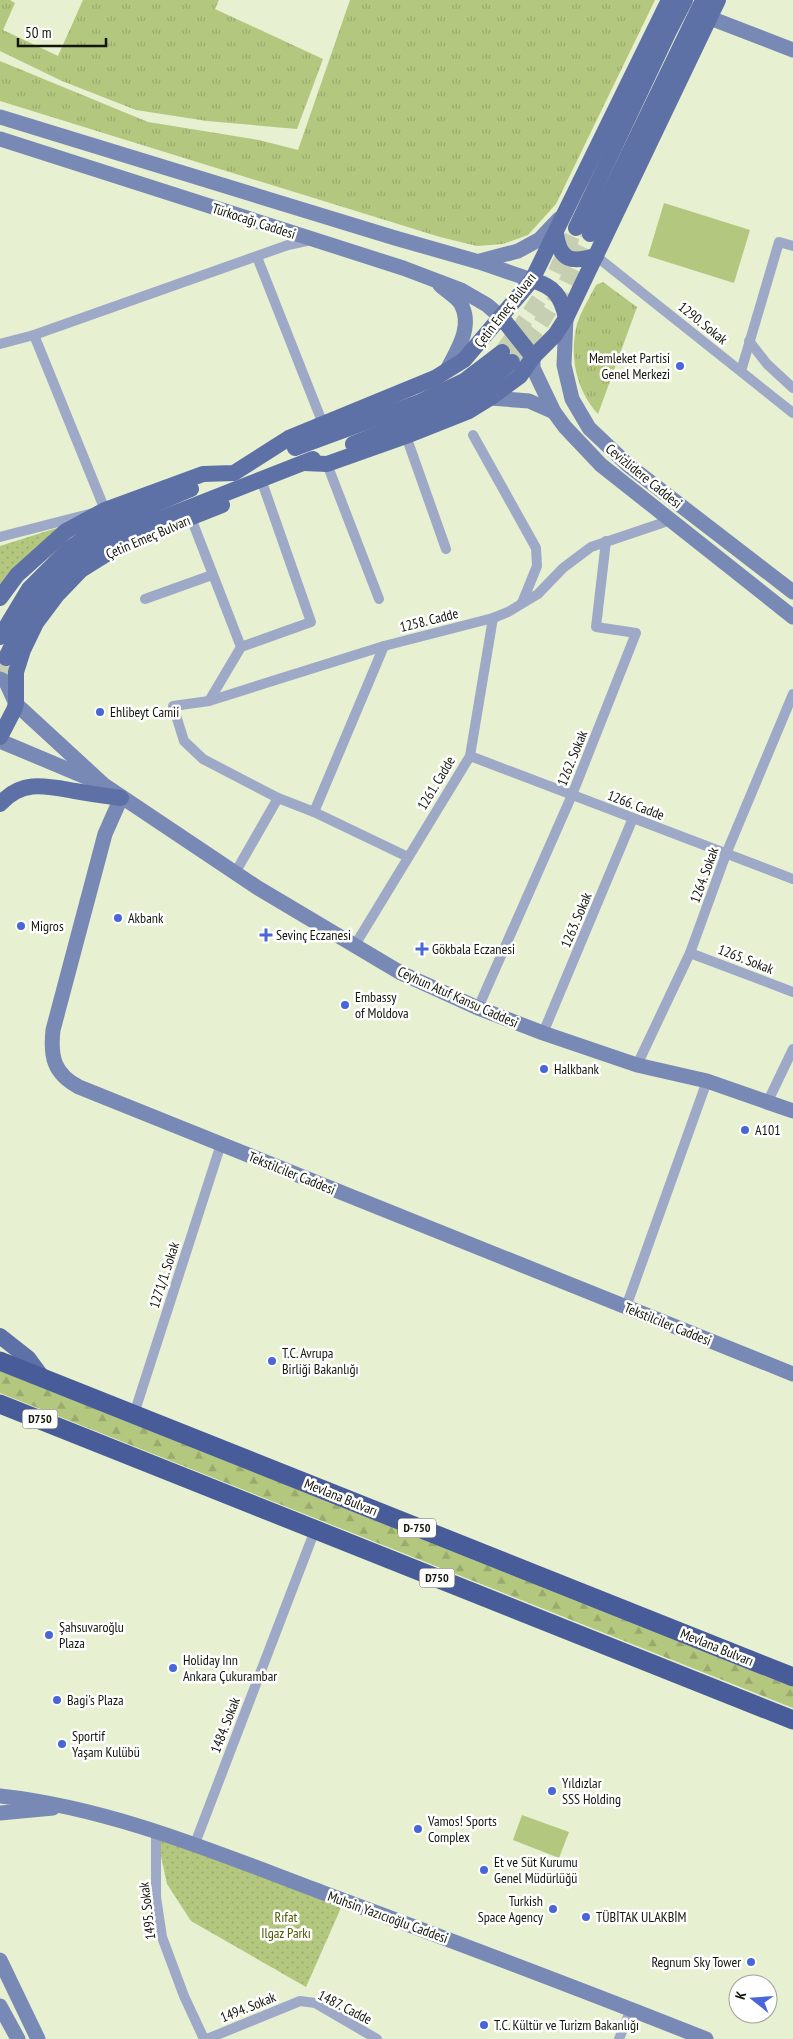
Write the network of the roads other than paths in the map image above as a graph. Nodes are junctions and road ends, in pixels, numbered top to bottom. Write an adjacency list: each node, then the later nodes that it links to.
1 (669, 0): 9 (main road, Çetin Emeç Bulvarı)
2 (685, 0): 3 (main road)
3 (703, 0)
4 (718, 0): 5 (main road, Çetin Emeç Bulvarı)
5 (710, 18): 6 (main road); 13 (main road, Çetin Emeç Bulvarı)
6 (793, 50)
7 (0, 117): 15 (main road, Türkocağı Caddesi)
8 (0, 139): 11 (main road, Türkocağı Caddesi)
9 (565, 213): 10 (main road, Çetin Emeç Bulvarı); 15 (main road)
10 (556, 234): 13 (main road); 16 (main road, Çetin Emeç Bulvarı)
11 (312, 240): 14 (street); 17 (main road, Türkocağı Caddesi)
12 (793, 246): 21 (street)
13 (596, 256): 19 (main road, Çetin Emeç Bulvarı); 25 (street, 1290. Sokak)
14 (257, 257): 20 (street); 30 (street)
15 (479, 262): 16 (main road, Türkocağı Caddesi)
16 (532, 280): 18 (main road, Çetin Emeç Bulvarı); 19 (main road)
17 (435, 281): 18 (main road, Türkocağı Caddesi); 24 (main road)
18 (502, 318): 23 (main road); 24 (main road, Çetin Emeç Bulvarı)
19 (566, 318): 23 (main road, Çetin Emeç Bulvarı); 45 (main road, Cevizlidere Caddesi)
20 (34, 335): 22 (street); 38 (street)
21 (749, 341): 25 (street); 26 (street)
22 (0, 344)
23 (533, 357): 27 (main road, Çetin Emeç Bulvarı); 28 (main road, Cevizlidere Caddesi)
24 (448, 368): 30 (main road, Çetin Emeç Bulvarı)
25 (741, 371): 29 (street, 1290. Sokak)
26 (793, 388)
27 (490, 398): 28 (main road); 32 (main road, Çetin Emeç Bulvarı)
28 (554, 412): 40 (main road, Cevizlidere Caddesi)
29 (793, 413)
30 (323, 424): 36 (main road, Çetin Emeç Bulvarı)
31 (473, 435): 49 (street)
32 (406, 436): 34 (main road, Çetin Emeç Bulvarı); 43 (street)
33 (304, 463): 34 (main road, Çetin Emeç Bulvarı); 35 (main road, Çetin Emeç Bulvarı); 36 (main road, Çetin Emeç Bulvarı)
34 (327, 464): 48 (street)
35 (279, 471): 37 (main road, Çetin Emeç Bulvarı); 55 (main road, Çetin Emeç Bulvarı)
36 (234, 472): 38 (main road, Çetin Emeç Bulvarı); 52 (main road, Çetin Emeç Bulvarı)
37 (263, 485): 39 (main road, Çetin Emeç Bulvarı); 54 (street)
38 (105, 510): 41 (street); 46 (main road, Çetin Emeç Bulvarı)
39 (191, 518): 44 (street); 59 (main road, Çetin Emeç Bulvarı)
40 (671, 520): 42 (street, 1258. Cadde); 51 (main road, Cevizlidere Caddesi)
41 (0, 537)
42 (606, 541): 49 (street, 1258. Cadde); 63 (street, 1262. Sokak)
43 (446, 549)
44 (212, 575): 47 (street); 54 (street)
45 (793, 592)
46 (0, 598)
47 (145, 599)
48 (380, 599)
49 (522, 604): 50 (street, 1258. Cadde)
50 (493, 618): 53 (street, 1258. Cadde); 61 (street, 1261. Cadde)
51 (793, 618)
52 (0, 637)
53 (384, 646): 58 (street, 1258. Cadde); 67 (street)
54 (242, 647): 58 (street)
55 (6, 658)
56 (0, 679): 59 (main road, Ceyhun Atuf Kansu Caddesi)
57 (793, 694): 69 (street, 1264. Sokak)
58 (209, 701): 65 (street, 1258. Cadde)
59 (16, 704): 60 (main road, Çetin Emeç Bulvarı); 62 (main road, Ceyhun Atuf Kansu Caddesi)
60 (0, 739): 62 (main road, Ceyhun Atuf Kansu Caddesi)
61 (470, 756): 63 (street, 1266. Cadde); 70 (street, 1261. Cadde)
62 (104, 785): 64 (main road, Ceyhun Atuf Kansu Caddesi)
63 (572, 795): 68 (street, 1266. Cadde); 76 (street, 1262. Sokak)
64 (121, 798): 66 (main road); 71 (main road, Ceyhun Atuf Kansu Caddesi); 83 (main road, Tekstilciler Caddesi)
65 (278, 798): 67 (street); 71 (street)
66 (0, 804)
67 (314, 812): 70 (street)
68 (633, 818): 69 (street, 1266. Cadde); 77 (street, 1263. Sokak)
69 (726, 854): 72 (street, 1266. Cadde); 74 (street, 1264. Sokak)
70 (408, 857): 73 (street, 1261. Cadde)
71 (235, 873): 73 (main road, Ceyhun Atuf Kansu Caddesi)
72 (793, 880)
73 (355, 945): 76 (main road, Ceyhun Atuf Kansu Caddesi)
74 (690, 953): 75 (street, 1265. Sokak); 79 (street, 1264. Sokak)
75 (793, 992)
76 (478, 1008): 77 (main road, Ceyhun Atuf Kansu Caddesi)
77 (543, 1033): 79 (main road, Ceyhun Atuf Kansu Caddesi)
78 (793, 1050): 81 (street)
79 (637, 1065): 80 (main road, Ceyhun Atuf Kansu Caddesi)
80 (706, 1081): 81 (main road, Ceyhun Atuf Kansu Caddesi); 84 (street)
81 (768, 1101): 82 (main road, Ceyhun Atuf Kansu Caddesi)
82 (793, 1111)
83 (221, 1144): 84 (main road, Tekstilciler Caddesi); 90 (street, 1271/1. Sokak)
84 (626, 1307): 87 (main road, Tekstilciler Caddesi)
85 (0, 1336): 88 (main road)
86 (0, 1361): 88 (highway, Mevlana Bulvarı / D-750)
87 (793, 1374)
88 (42, 1377): 90 (highway, Mevlana Bulvarı / D-750)
89 (0, 1404): 91 (highway, D750)
90 (134, 1414): 92 (highway, Mevlana Bulvarı / D-750)
91 (315, 1530): 93 (highway, D750); 98 (street, 1484. Sokak)
92 (793, 1677)
93 (793, 1720)
94 (0, 1796): 95 (main road, Muhsin Yazıcıoğlu Caddesi)
95 (65, 1806): 96 (main road, Muhsin Yazıcıoğlu Caddesi); 97 (main road, Muhsin Yazıcıoğlu Caddesi)
96 (0, 1813)
97 (156, 1833): 98 (main road, Muhsin Yazıcıoğlu Caddesi); 105 (street, 1495. Sokak)
98 (194, 1846): 102 (main road, Muhsin Yazıcıoğlu Caddesi)
99 (0, 1960): 104 (main road)
100 (300, 2001): 105 (street, 1494. Sokak); 106 (street, 1487. Cadde)
101 (0, 2006): 103 (main road)
102 (631, 2009): 107 (street); 108 (main road, Muhsin Yazıcıoğlu Caddesi)
103 (18, 2039)
104 (38, 2039)
105 (205, 2039)
106 (377, 2039)
107 (619, 2039)
108 (706, 2039)

